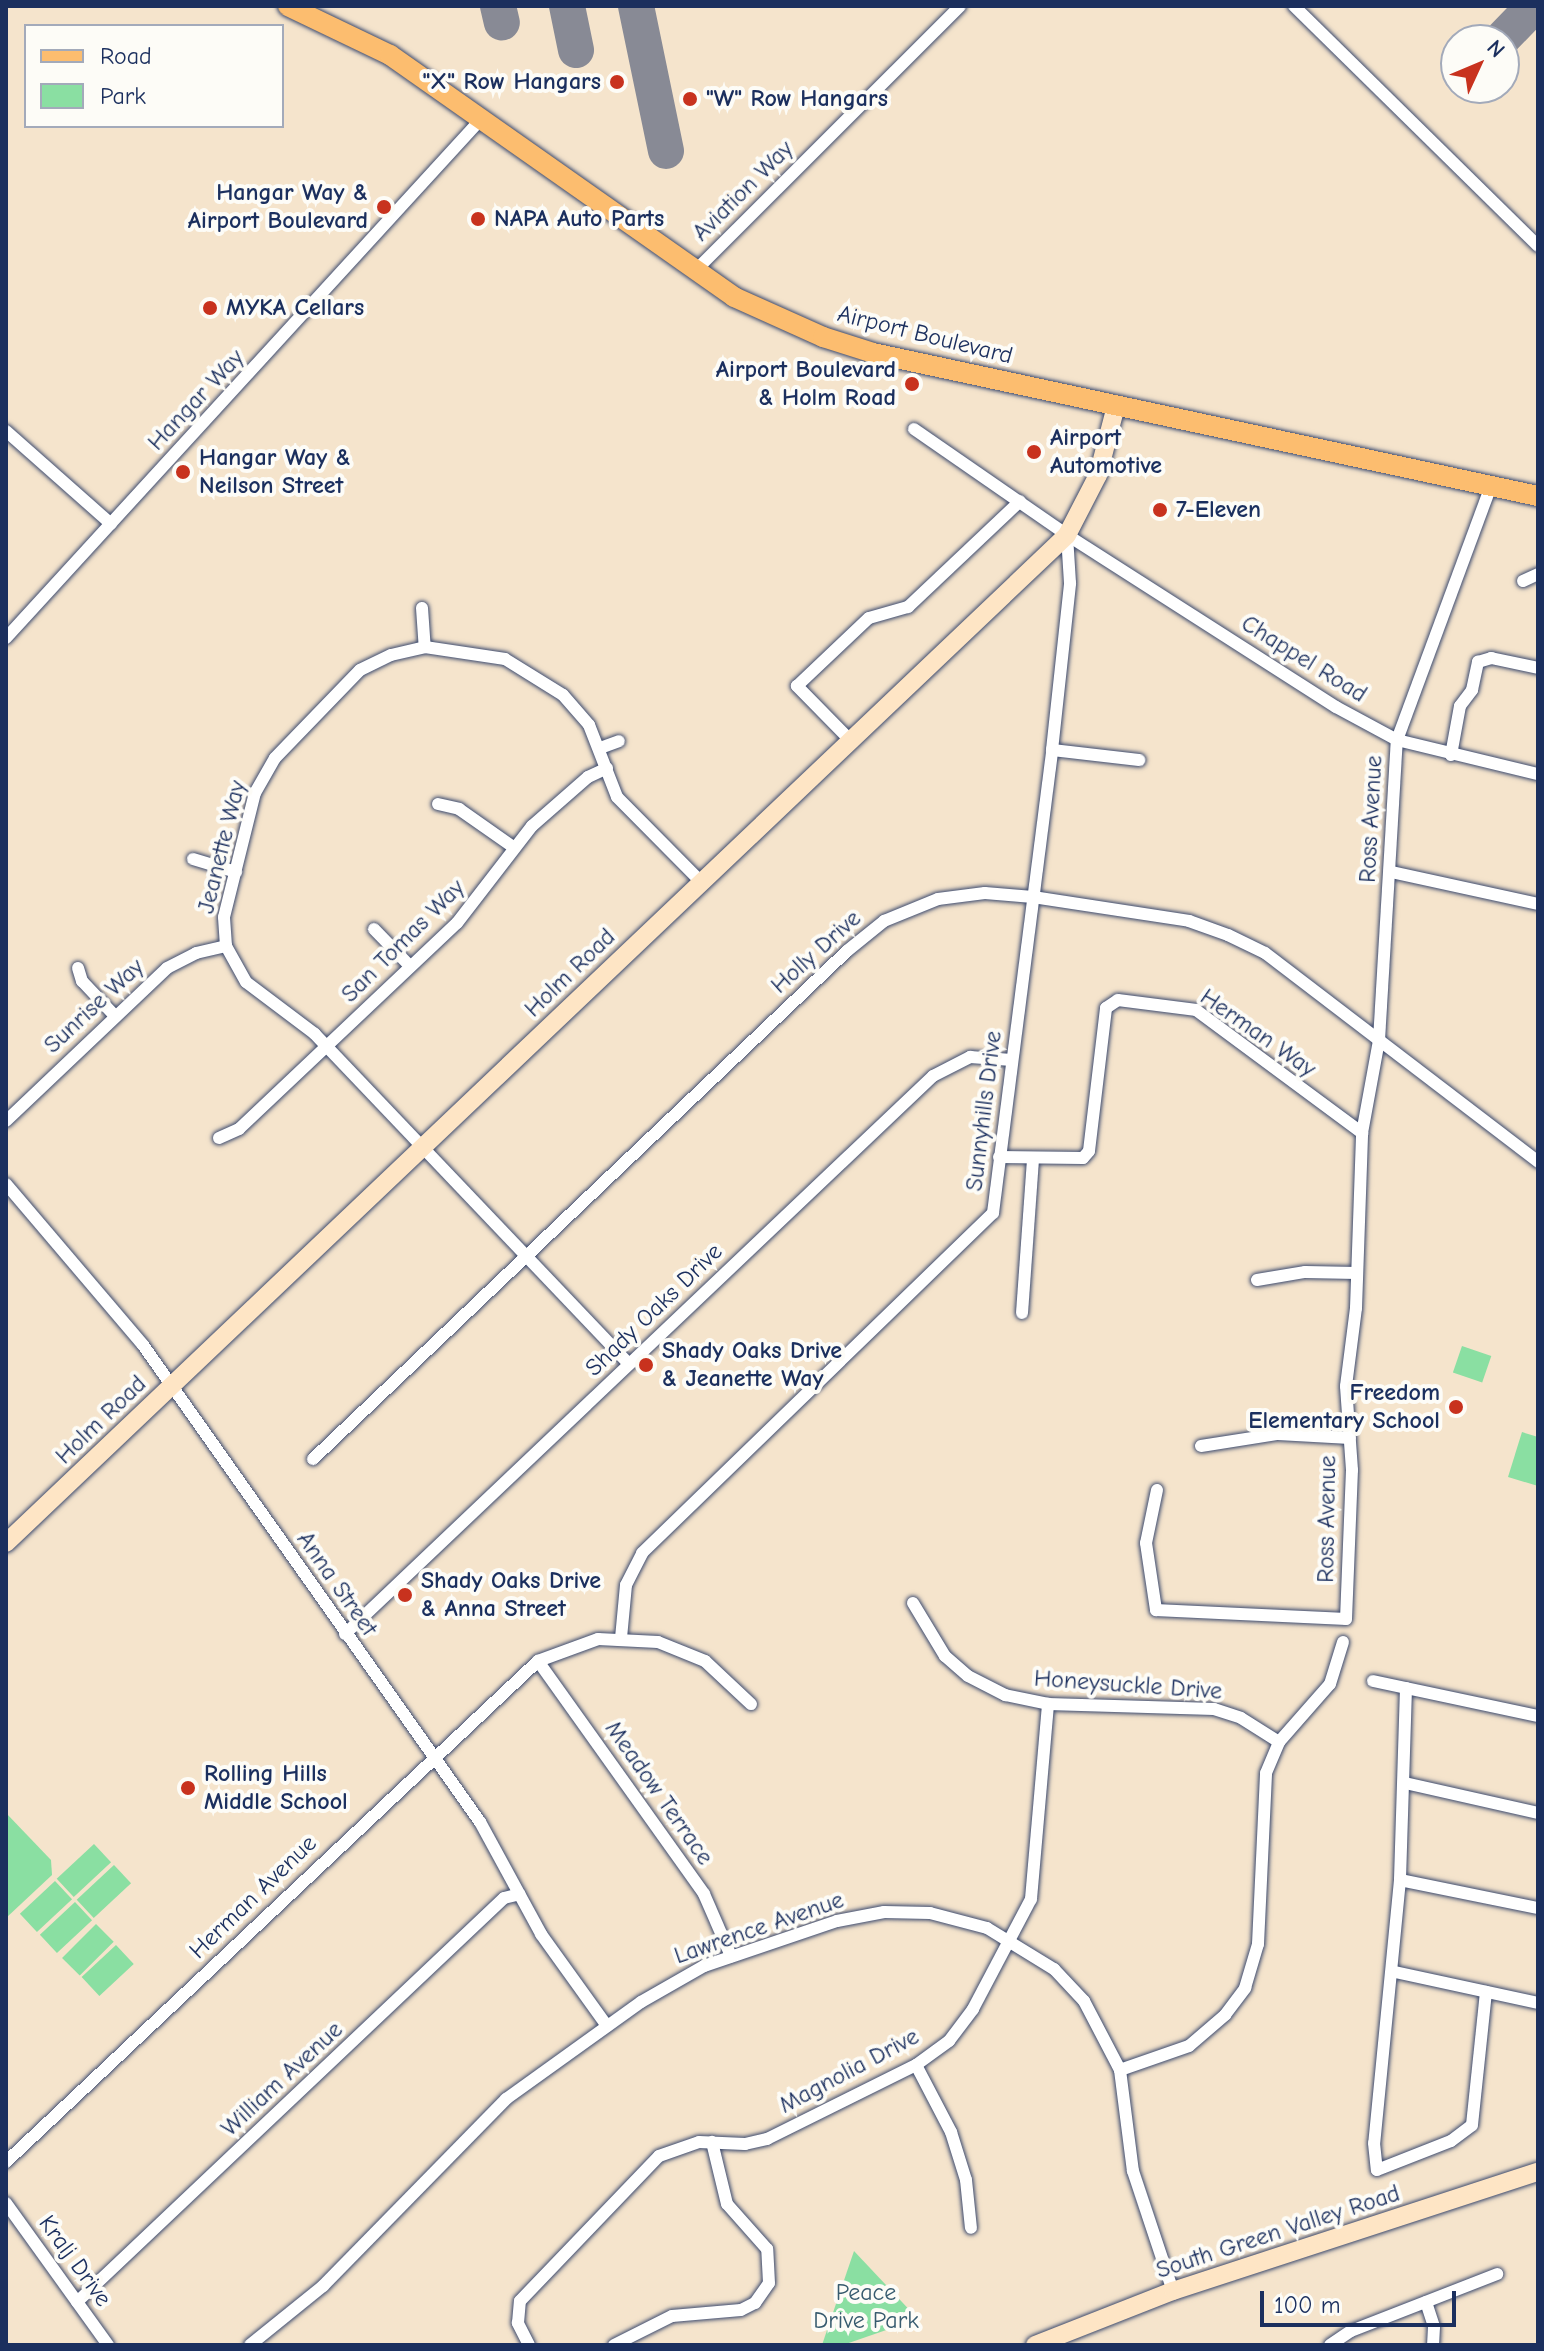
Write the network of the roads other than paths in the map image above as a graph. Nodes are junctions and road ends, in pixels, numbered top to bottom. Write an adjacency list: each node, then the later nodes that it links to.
1 (288, 6): 4 (main road, Airport Boulevard)
2 (960, 6): 6 (street, Aviation Way)
3 (1294, 6): 5 (street)
4 (481, 119): 6 (main road, Airport Boulevard); 13 (street, Hangar Way)
5 (1538, 246)
6 (694, 272): 7 (main road, Airport Boulevard)
7 (1116, 406): 10 (main road, Airport Boulevard); 14 (street, Holm Road)
8 (914, 429): 12 (street, Chappel Road)
9 (6, 431): 13 (street)
10 (1491, 486): 11 (main road, Airport Boulevard); 22 (street, Ross Avenue)
11 (1538, 496)
12 (1020, 501): 14 (street, Chappel Road); 21 (street)
13 (111, 524): 18 (street, Hangar Way)
14 (1067, 535): 21 (street, Holm Road); 22 (street, Chappel Road); 25 (street, Sunnyhills Drive)
15 (1538, 574): 16 (street)
16 (1523, 581)
17 (422, 608): 19 (street)
18 (6, 638)
19 (425, 647): 24 (street, Jeanette Way); 33 (street, Jeanette Way)
20 (1538, 668): 26 (street)
21 (850, 740): 35 (street, Holm Road)
22 (1397, 740): 26 (street, Chappel Road); 34 (street, Ross Avenue)
23 (619, 741): 24 (street)
24 (600, 748): 28 (street, Jeanette Way)
25 (1052, 750): 27 (street); 36 (street, Sunnyhills Drive)
26 (1451, 755): 29 (street, Chappel Road)
27 (1139, 760)
28 (607, 768): 31 (street, San Tomas Way); 35 (street, Jeanette Way)
29 (1538, 774)
30 (438, 804): 31 (street)
31 (513, 847): 40 (street, San Tomas Way)
32 (193, 859): 33 (street)
33 (236, 872): 39 (street, Jeanette Way)
34 (1391, 872): 37 (street); 43 (street, Ross Avenue)
35 (701, 882): 49 (street, Holm Road)
36 (1033, 897): 43 (street, Holly Drive); 45 (street, Sunnyhills Drive); 54 (street, Holly Drive)
37 (1538, 904)
38 (374, 929): 40 (street)
39 (226, 946): 42 (street, Sunrise Way); 44 (street, Jeanette Way)
40 (410, 966): 44 (street, San Tomas Way)
41 (78, 968): 42 (street)
42 (115, 1016): 46 (street, Sunrise Way)
43 (1379, 1040): 47 (street, Ross Avenue); 52 (street, Holly Drive)
44 (327, 1046): 48 (street, San Tomas Way); 49 (street, Jeanette Way)
45 (1012, 1060): 50 (street, Sunnyhills Drive); 58 (street, Shady Oaks Drive)
46 (6, 1121)
47 (1362, 1133): 51 (street, Herman Way); 55 (street, Ross Avenue)
48 (219, 1138)
49 (423, 1148): 54 (street, Jeanette Way); 59 (street, Holm Road)
50 (999, 1157): 51 (street, Herman Way); 67 (street, Sunnyhills Drive)
51 (1033, 1160): 57 (street)
52 (1538, 1162)
53 (6, 1184): 59 (street, Anna Street)
54 (526, 1256): 58 (street, Jeanette Way); 62 (street, Holly Drive)
55 (1357, 1273): 56 (street); 60 (street, Ross Avenue)
56 (1257, 1280)
57 (1022, 1313)
58 (629, 1364): 66 (street, Shady Oaks Drive)
59 (171, 1386): 64 (street, Holm Road); 66 (street, Anna Street)
60 (1350, 1438): 61 (street); 63 (street, Ross Avenue)
61 (1201, 1446)
62 (313, 1459)
63 (1157, 1490)
64 (6, 1543)
65 (913, 1603): 73 (street, Honeysuckle Drive)
66 (345, 1634): 76 (street, Anna Street)
67 (621, 1638): 69 (street, Herman Avenue); 72 (street)
68 (1343, 1642): 75 (street)
69 (538, 1661): 76 (street, Herman Avenue); 83 (street, Meadow Terrace)
70 (1373, 1681): 71 (street)
71 (1406, 1688): 74 (street); 77 (street)
72 (751, 1704)
73 (1048, 1704): 75 (street, Honeysuckle Drive); 82 (street, Magnolia Drive)
74 (1538, 1716)
75 (1279, 1742): 89 (street)
76 (434, 1757): 80 (street, Anna Street); 91 (street, Herman Avenue)
77 (1405, 1783): 78 (street); 79 (street)
78 (1538, 1813)
79 (1400, 1880): 81 (street); 84 (street)
80 (520, 1894): 87 (street, Anna Street); 97 (street, William Avenue)
81 (1538, 1908)
82 (1009, 1939): 83 (street, Lawrence Avenue); 88 (street, Magnolia Drive); 89 (street, Lawrence Avenue)
83 (731, 1956): 87 (street, Lawrence Avenue)
84 (1395, 1972): 85 (street); 85 (street)
85 (1486, 1992): 86 (street)
86 (1538, 2003)
87 (607, 2026): 100 (street, Lawrence Avenue)
88 (916, 2065): 90 (street, Magnolia Drive); 94 (street)
89 (1120, 2070): 96 (street, Lawrence Avenue)
90 (712, 2142): 101 (street, Magnolia Drive); 102 (street)
91 (6, 2162)
92 (1538, 2172): 96 (street, South Green Valley Road)
93 (6, 2203): 97 (street, Kralj Drive)
94 (971, 2228)
95 (1497, 2274): 98 (street)
96 (1173, 2291): 103 (street, South Green Valley Road)
97 (77, 2302): 99 (street, Kralj Drive)
98 (1426, 2302): 104 (street); 105 (street)
99 (108, 2345)
100 (250, 2345)
101 (529, 2345)
102 (614, 2345)
103 (1035, 2345)
104 (1330, 2345)
105 (1433, 2345)

